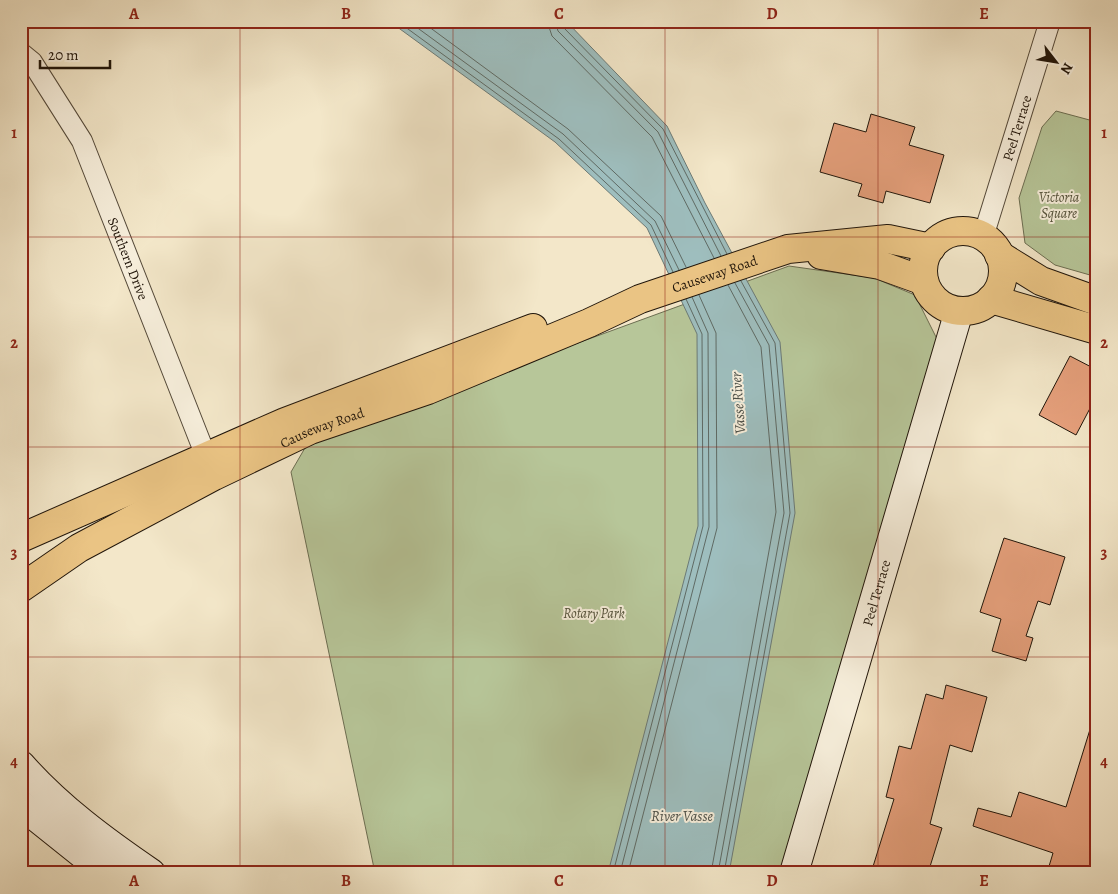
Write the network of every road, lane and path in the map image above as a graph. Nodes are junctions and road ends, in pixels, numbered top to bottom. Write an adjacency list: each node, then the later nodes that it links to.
1 (1050, 21): 3 (street, Peel Terrace)
2 (21, 53): 11 (street, Southern Drive)
3 (991, 246): 4 (main road); 7 (main road); 8 (main road)
4 (931, 248): 5 (main road, Causeway Road); 6 (main road)
5 (788, 249): 6 (main road, Causeway Road); 11 (main road, Causeway Road)
6 (924, 281): 9 (main road)
7 (992, 299): 9 (main road); 10 (main road)
8 (1097, 301)
9 (959, 311): 18 (street, Peel Terrace)
10 (1097, 330)
11 (210, 466): 12 (main road, Causeway Road); 13 (main road, Causeway Road)
12 (21, 538)
13 (21, 588)
14 (21, 764): 17 (street)
15 (21, 805): 16 (street)
16 (106, 873)
17 (151, 873)
18 (794, 873)

